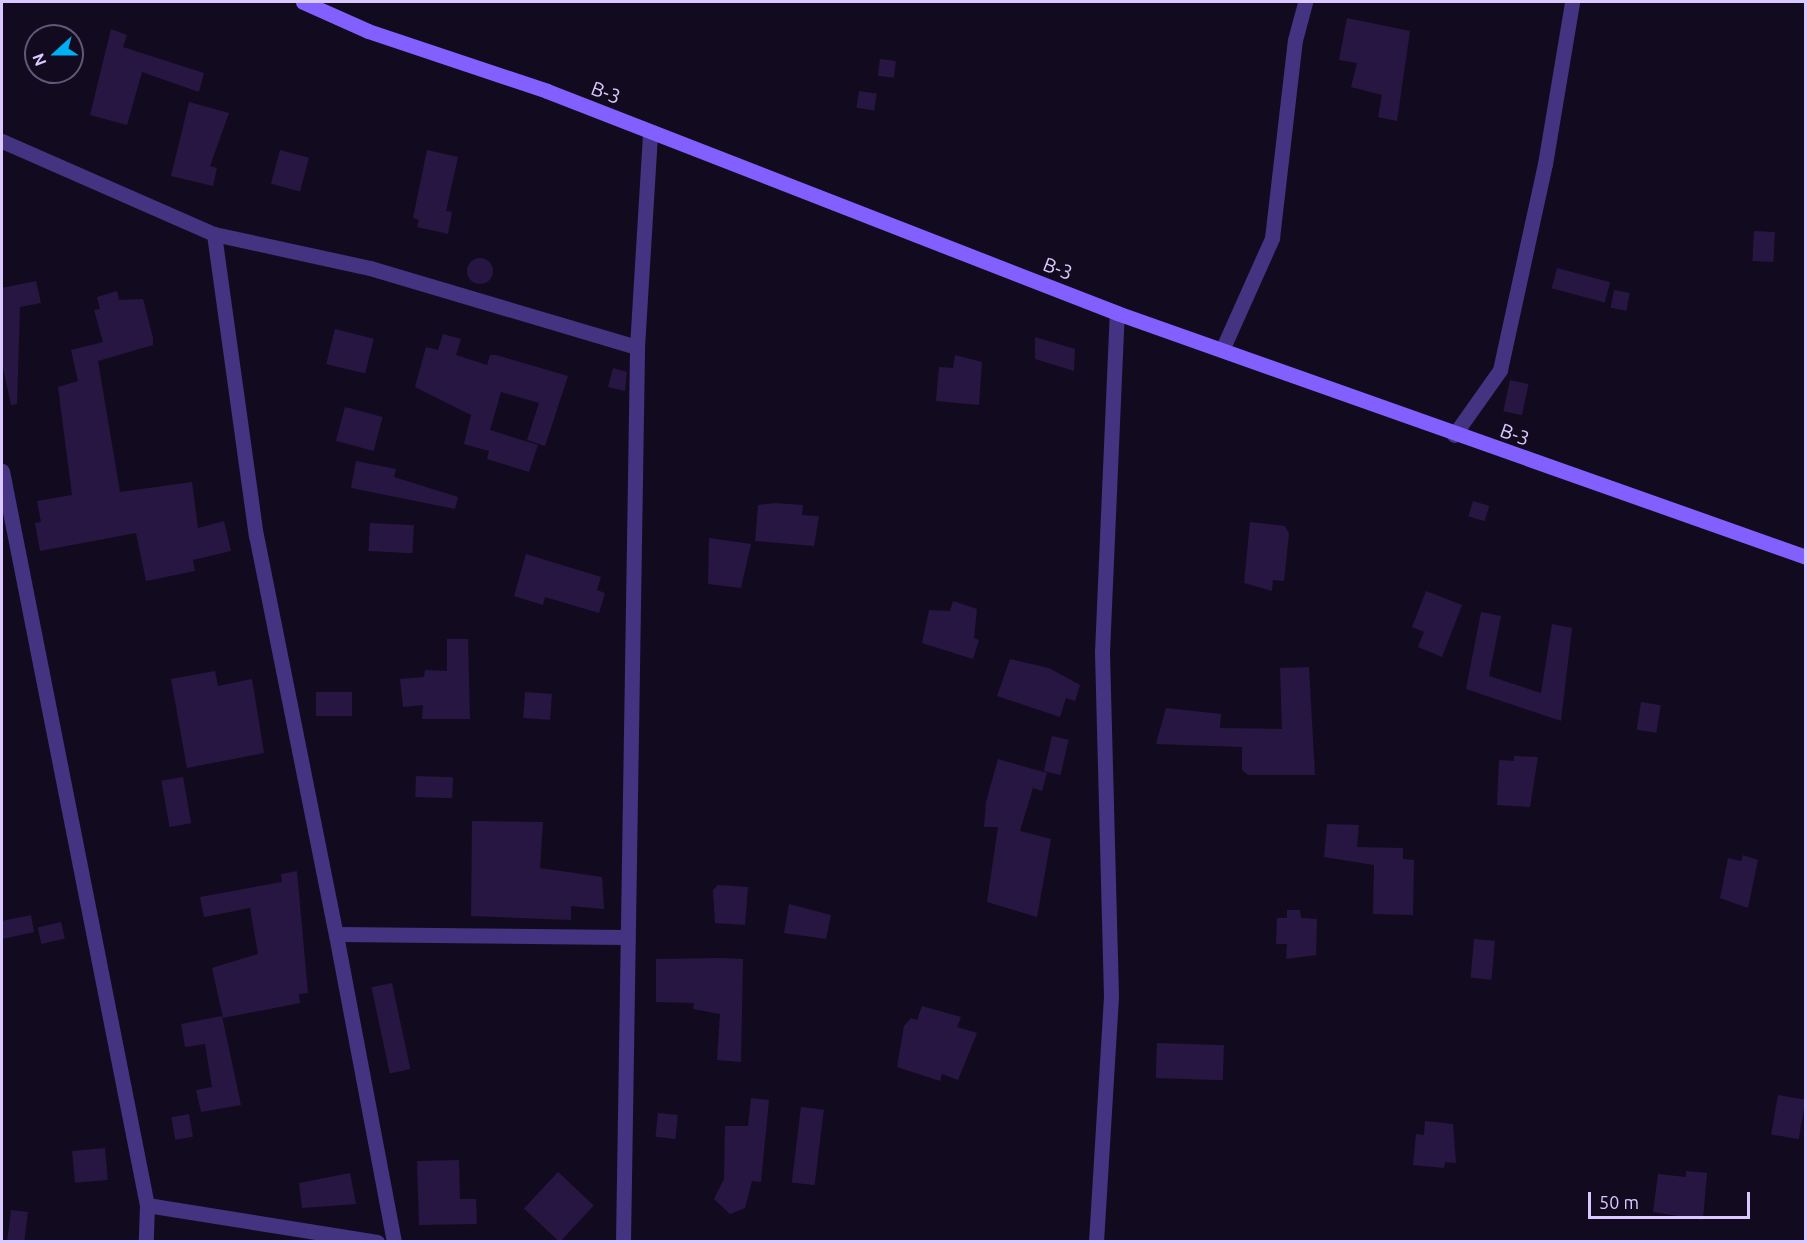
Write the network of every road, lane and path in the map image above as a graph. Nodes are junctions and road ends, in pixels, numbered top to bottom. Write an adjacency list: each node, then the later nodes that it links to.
1 (303, 2): 4 (main road, B-3)
2 (1305, 2): 9 (street)
3 (1572, 2): 10 (street)
4 (650, 132): 7 (main road, B-3); 8 (street)
5 (2, 141): 6 (street)
6 (214, 234): 8 (street); 13 (street)
7 (1117, 313): 9 (main road, B-3); 20 (street)
8 (637, 347): 14 (street)
9 (1222, 350): 10 (main road, B-3)
10 (1454, 435): 12 (main road, B-3)
11 (2, 471): 15 (street)
12 (1806, 557)
13 (336, 934): 14 (street); 18 (street)
14 (624, 938): 19 (street)
15 (147, 1205): 16 (street); 17 (street)
16 (146, 1242)
17 (377, 1242)
18 (394, 1242)
19 (622, 1242)
20 (1096, 1242)

